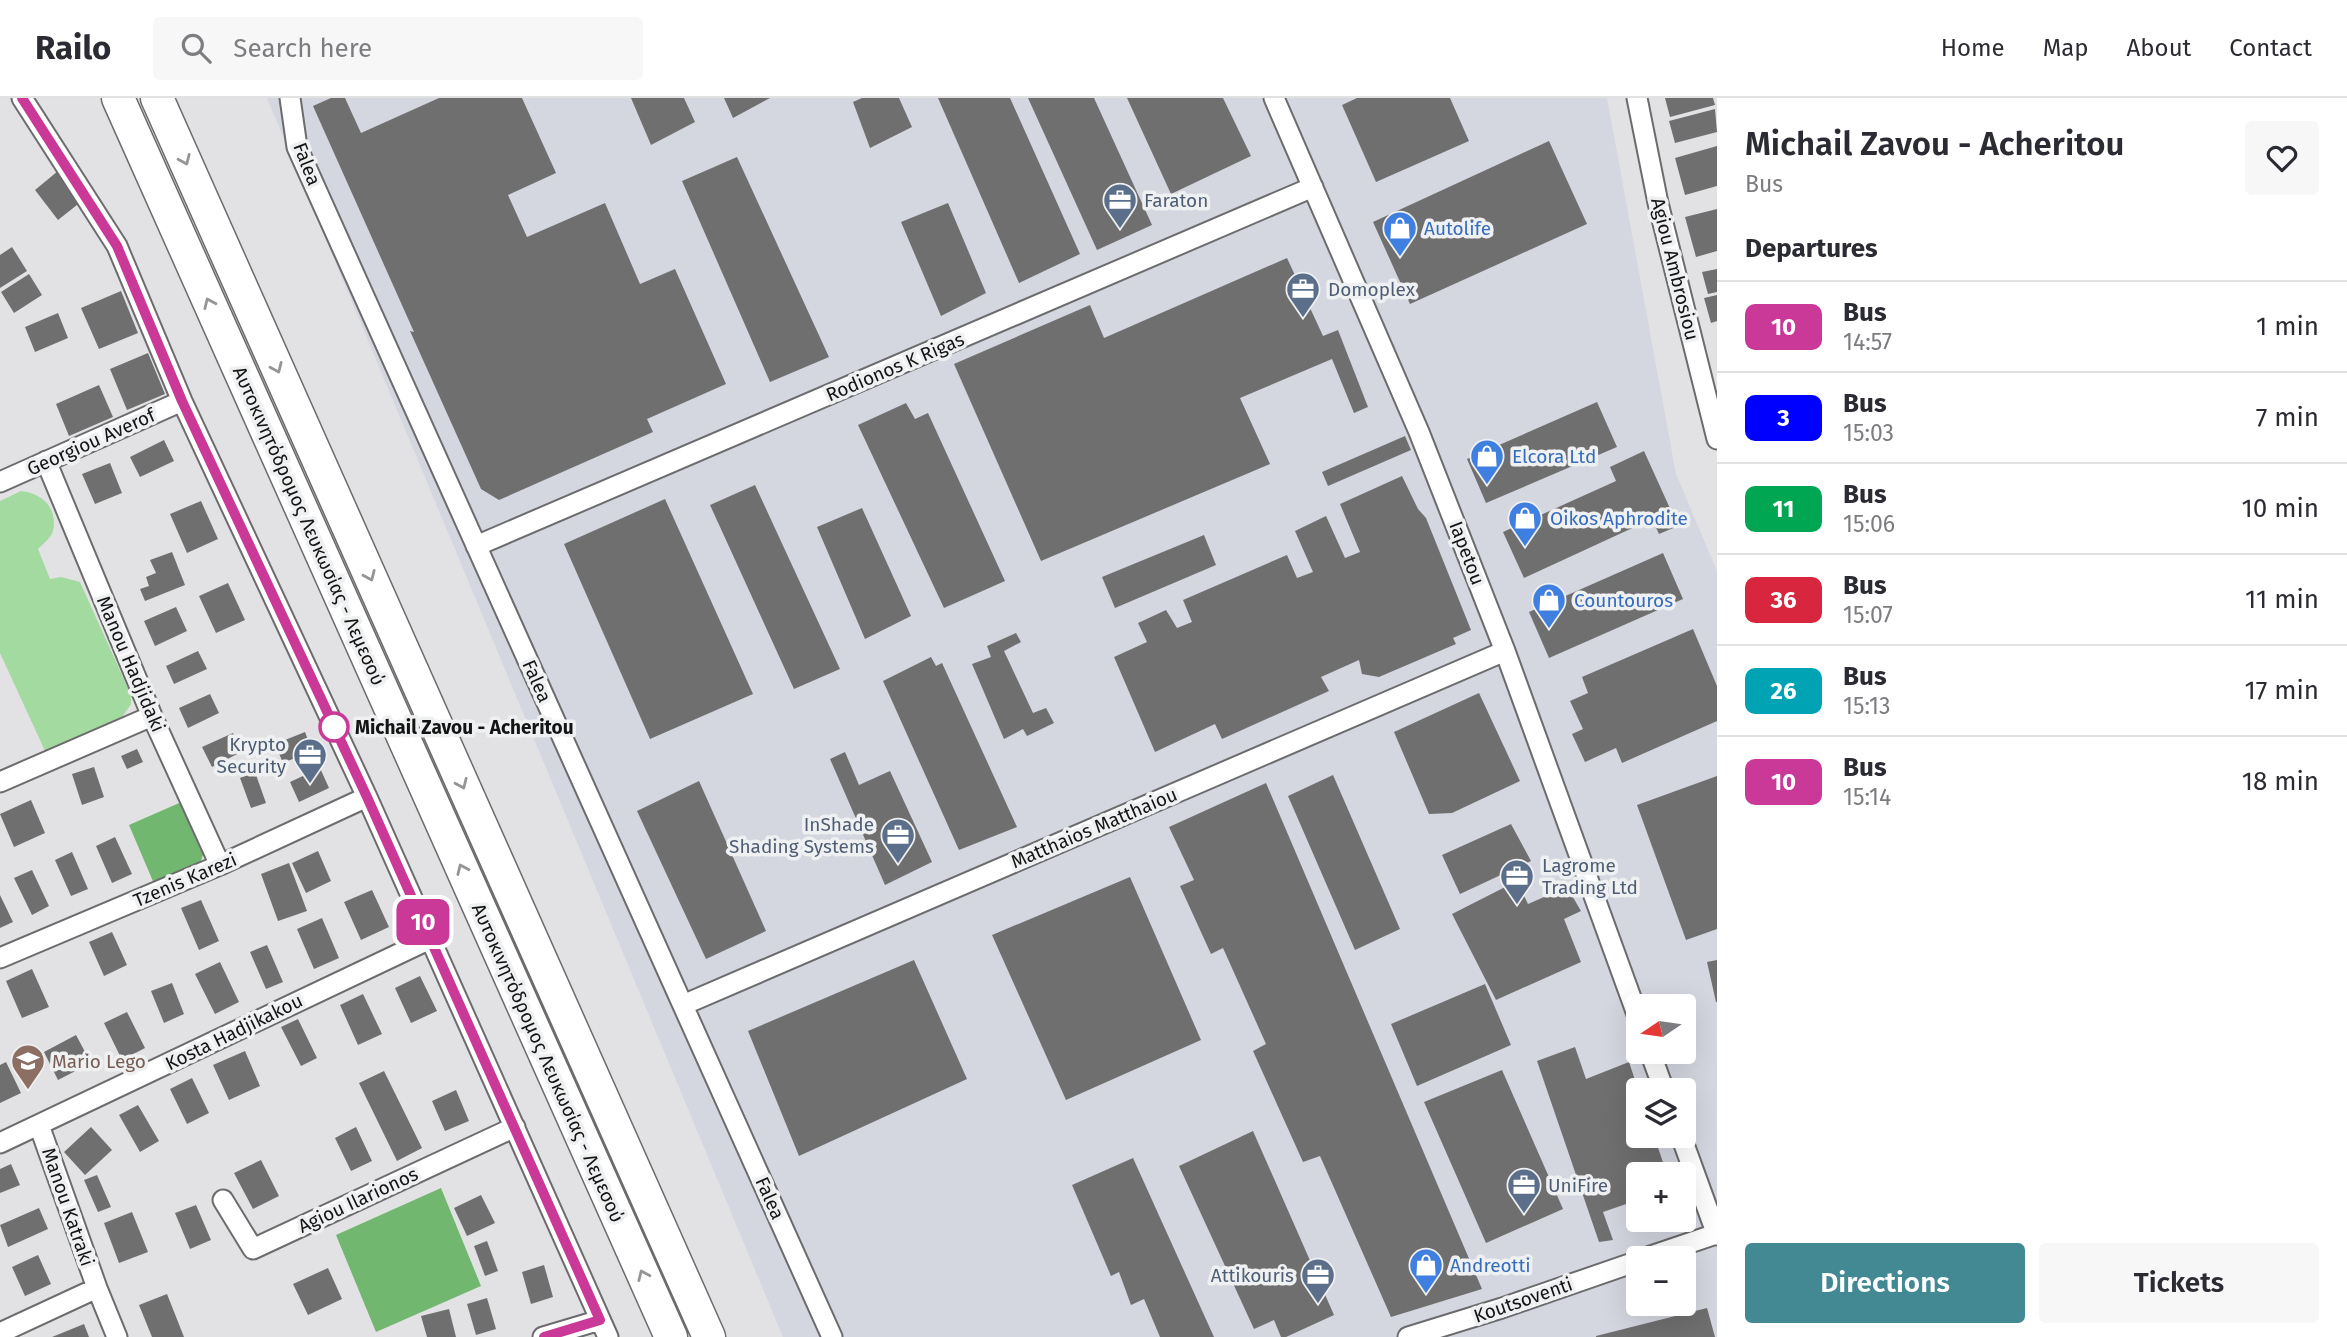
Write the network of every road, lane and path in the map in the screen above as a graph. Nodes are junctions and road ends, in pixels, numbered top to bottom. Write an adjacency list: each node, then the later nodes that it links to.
1 (22, 98): 8 (street)
2 (118, 98): 36 (highway, Αυτοκινητόδρομος Λευκωσίας - Λεμεσού, one-way to 2)
3 (157, 98): 26 (highway, Αυτοκινητόδρομος Λευκωσίας - Λεμεσού, one-way to 26)
4 (290, 98): 12 (street, Falea)
5 (1274, 98): 7 (street, Iapetou)
6 (1637, 98): 9 (street, Agiou Ambrosiou)
7 (1314, 187): 12 (street, Rodionos K Rigas); 13 (street, Iapetou)
8 (182, 401): 10 (street, Georgiou Averof); 16 (street)
9 (1717, 438)
10 (46, 461): 11 (street, Georgiou Averof); 14 (street, Manou Hadjidaki)
11 (0, 482)
12 (476, 546): 21 (street, Falea)
13 (1505, 651): 20 (street, Iapetou); 21 (street, Matthaios Matthaiou)
14 (152, 716): 15 (street); 17 (street, Manou Hadjidaki)
15 (0, 782)
16 (367, 797): 17 (street, Tzenis Karezi); 18 (street)
17 (220, 865): 19 (street, Tzenis Karezi)
18 (430, 939): 22 (street, Kosta Hadjikakou); 23 (street)
19 (0, 958)
20 (1630, 994)
21 (683, 1005): 39 (street, Falea)
22 (40, 1125): 24 (street, Kosta Hadjikakou); 31 (street, Manou Katraki)
23 (515, 1127): 27 (street, Agiou Ilarionos); 32 (street)
24 (0, 1143)
25 (1685, 1148): 28 (street)
26 (645, 1193): 37 (highway, Αυτοκινητόδρομος Λευκωσίας - Λεμεσού); 38 (highway)
27 (223, 1200)
28 (1717, 1234): 29 (street)
29 (1681, 1246)
30 (1626, 1265): 40 (street, Koutsoventi)
31 (97, 1288): 33 (street, Manou Katraki); 34 (street, Manou Katraki)
32 (604, 1328): 35 (street)
33 (0, 1333)
34 (117, 1337)
35 (543, 1337)
36 (671, 1337)
37 (709, 1337)
38 (719, 1337)
39 (832, 1337)
40 (1408, 1337)

